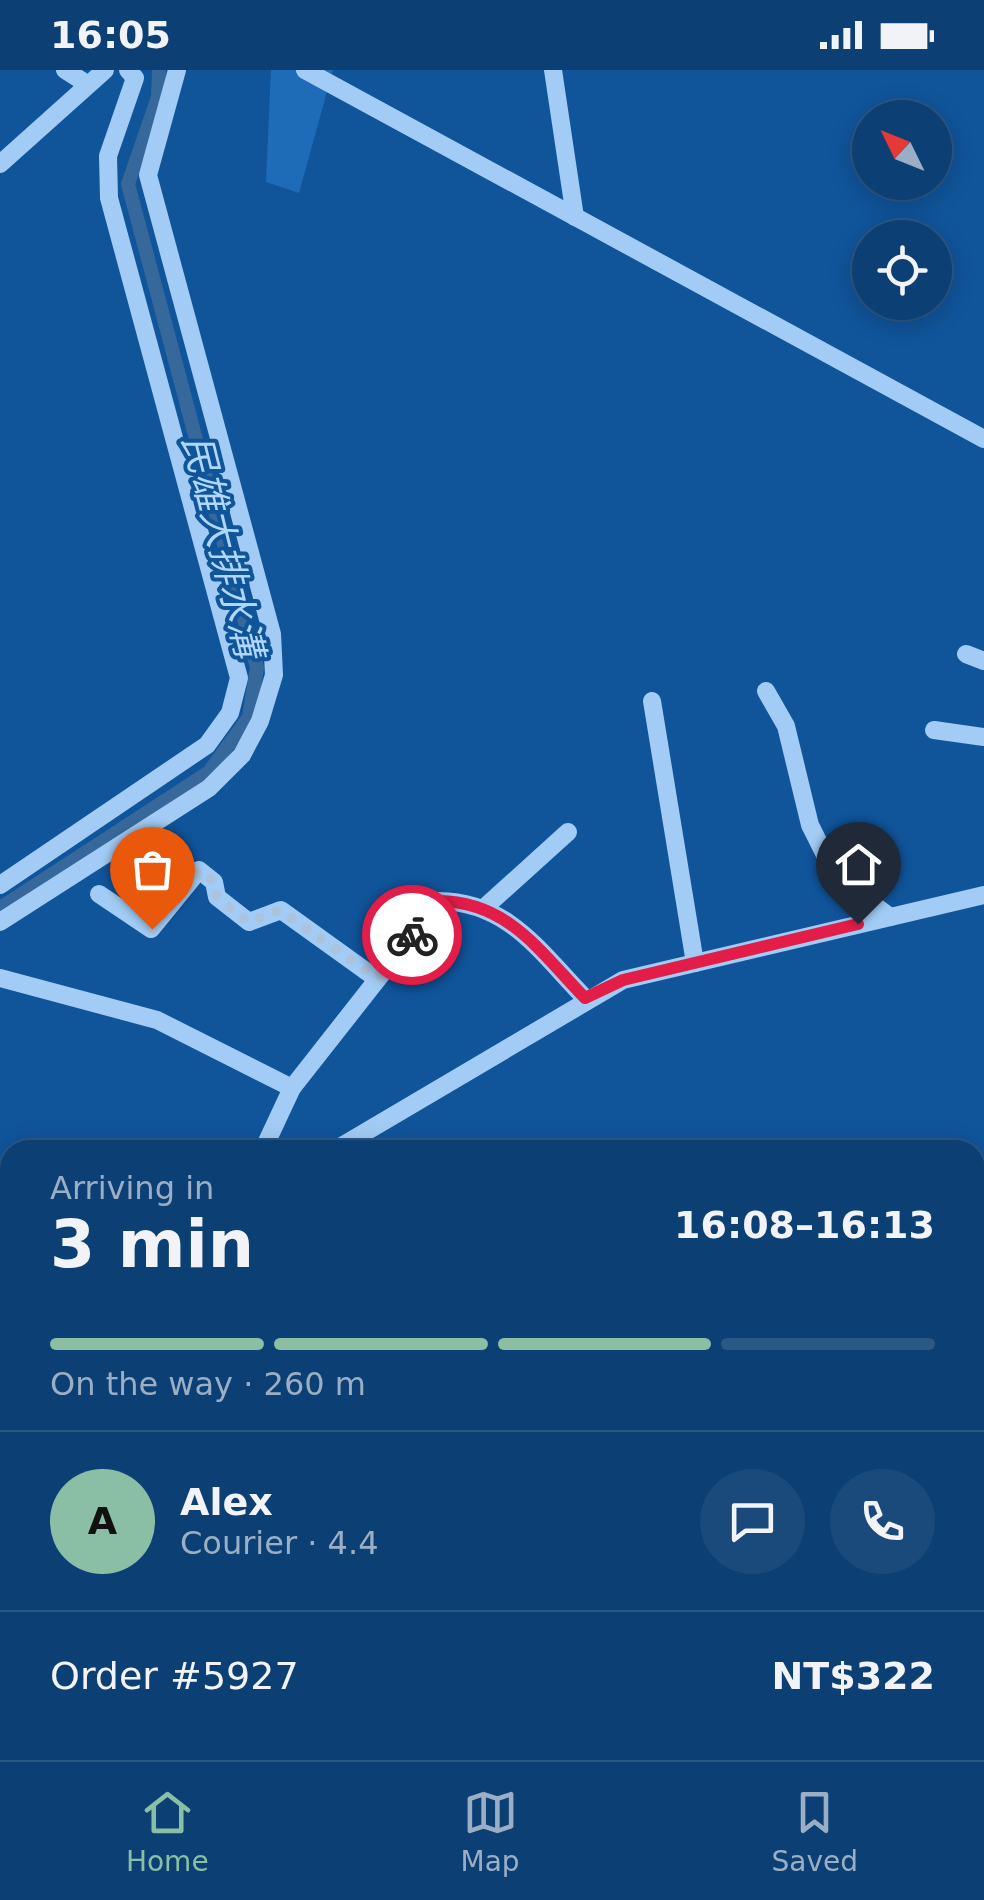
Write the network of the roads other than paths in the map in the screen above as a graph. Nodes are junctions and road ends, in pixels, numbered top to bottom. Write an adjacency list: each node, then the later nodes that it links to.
1 (66, 70): 7 (street)
2 (105, 70): 7 (street)
3 (128, 70): 17 (street)
4 (176, 70): 22 (street)
5 (305, 70): 9 (street)
6 (553, 70): 9 (street)
7 (87, 84): 8 (street)
8 (0, 164)
9 (575, 217): 10 (street)
10 (984, 439)
11 (766, 691): 21 (street)
12 (652, 702): 23 (street)
13 (934, 730): 14 (street)
14 (984, 737)
15 (568, 832): 20 (street)
16 (984, 875): 19 (street)
17 (0, 885)
18 (99, 894): 25 (street)
19 (981, 895): 21 (street)
20 (484, 908): 25 (street); 26 (street)
21 (890, 916): 23 (street)
22 (0, 922)
23 (695, 962): 26 (street)
24 (0, 978): 27 (street)
25 (377, 978): 27 (street)
26 (585, 998): 29 (street)
27 (292, 1088): 28 (street)
28 (268, 1140)
29 (351, 1140)

